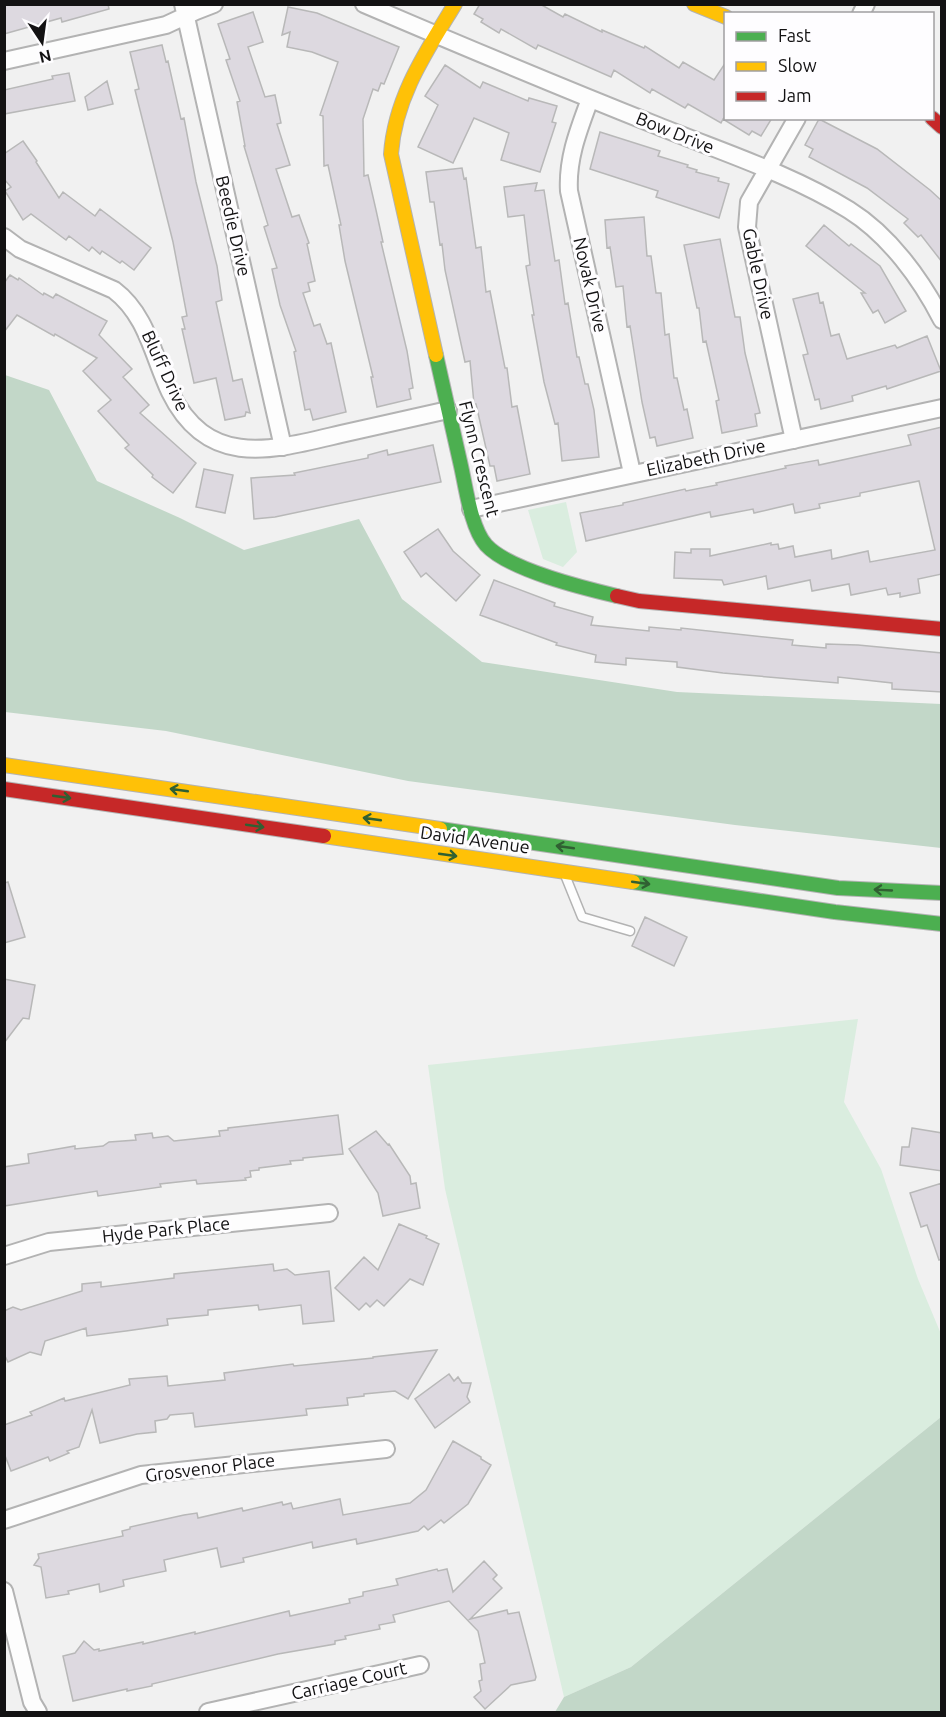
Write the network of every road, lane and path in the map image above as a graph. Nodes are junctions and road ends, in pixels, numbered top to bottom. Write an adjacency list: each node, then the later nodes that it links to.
1 (214, 4): 5 (street)
2 (364, 4): 7 (street, Bow Drive)
3 (455, 4): 7 (main road, Flynn Crescent)
4 (694, 4): 6 (main road)
5 (184, 10): 8 (street); 17 (street, Beedie Drive)
6 (724, 16)
7 (437, 35): 9 (street, Bow Drive); 15 (main road, Flynn Crescent)
8 (4, 61)
9 (590, 99): 11 (street, Bow Drive); 18 (street, Novak Drive)
10 (796, 120): 11 (street, Gable Drive)
11 (767, 170): 13 (street, Bow Drive); 16 (street, Gable Drive)
12 (4, 237): 17 (street, Bluff Drive)
13 (942, 320)
14 (942, 408): 16 (street, Elizabeth Drive)
15 (448, 410): 17 (street, Bluff Drive); 19 (main road, Flynn Crescent)
16 (794, 440): 18 (street, Elizabeth Drive)
17 (283, 447)
18 (632, 473): 19 (street, Elizabeth Drive)
19 (471, 509): 20 (main road, Flynn Crescent)
20 (942, 629)
21 (4, 765): 24 (main road, David Avenue, one-way to 21)
22 (4, 789): 23 (main road, David Avenue, one-way to 23)
23 (564, 872): 25 (main road, David Avenue, one-way to 25); 26 (lane)
24 (942, 893)
25 (942, 924)
26 (630, 931)
27 (329, 1213): 28 (street, Hyde Park Place)
28 (4, 1256)
29 (386, 1449): 30 (street, Grosvenor Place)
30 (4, 1520)
31 (4, 1591): 33 (street)
32 (420, 1665): 34 (street, Carriage Court)
33 (38, 1713)
34 (208, 1713)

